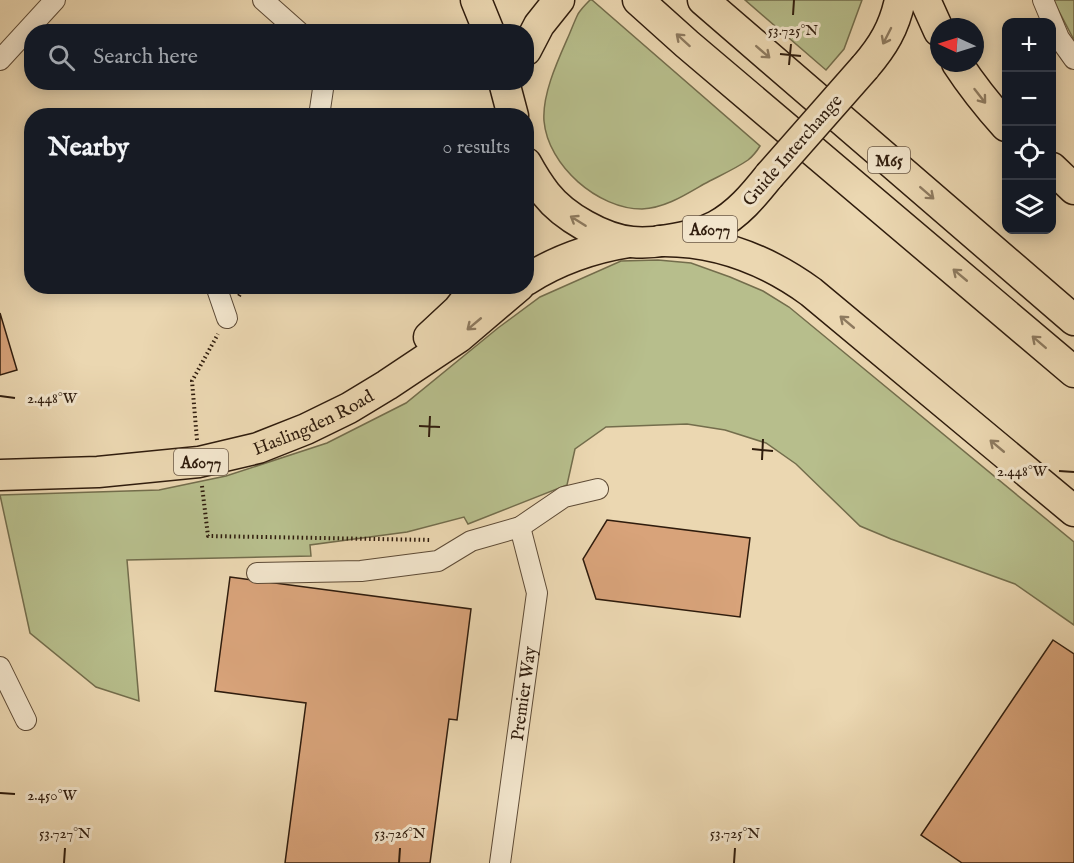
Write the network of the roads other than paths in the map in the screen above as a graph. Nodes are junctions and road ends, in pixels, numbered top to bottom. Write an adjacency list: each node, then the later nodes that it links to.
1 (55, 0): 11 (street)
2 (263, 0): 12 (street)
3 (476, 0): 13 (highway)
4 (560, 0): 15 (highway)
5 (638, 0): 36 (highway, M65, one-way to 5)
6 (703, 0): 35 (highway, M65, one-way to 35)
7 (900, 0): 29 (highway, Guide Interchange / A6077, one-way to 29, bridge)
8 (925, 0): 10 (highway)
9 (1043, 0): 16 (street)
10 (933, 18)
11 (33, 24)
12 (290, 24)
13 (486, 24)
14 (24, 34): 17 (street)
15 (534, 35)
16 (1074, 59)
17 (0, 60)
18 (963, 72): 25 (highway, one-way to 25)
19 (323, 90): 22 (street)
20 (506, 90): 23 (highway)
21 (515, 90): 24 (highway)
22 (320, 108)
23 (511, 108)
24 (513, 108)
25 (1002, 122)
26 (1056, 172): 28 (highway)
27 (534, 176): 29 (highway, Guide Interchange / A6077, one-way to 27)
28 (1074, 189)
29 (646, 242): 30 (highway, A6077); 41 (highway, one-way to 29)
30 (534, 275)
31 (219, 294): 34 (street)
32 (471, 294): 37 (highway, Haslingden Road / A6077)
33 (510, 294): 37 (highway, Haslingden Road / A6077, one-way to 37)
34 (227, 318)
35 (1074, 320)
36 (1074, 372)
37 (199, 454): 38 (highway, Haslingden Road / A6077); 39 (highway, Haslingden Road / A6077)
38 (0, 459)
39 (0, 475)
40 (598, 489): 42 (street)
41 (1074, 510)
42 (520, 527): 43 (street); 46 (street, Premier Way)
43 (257, 573)
44 (0, 667): 45 (street)
45 (26, 720)
46 (500, 863)

